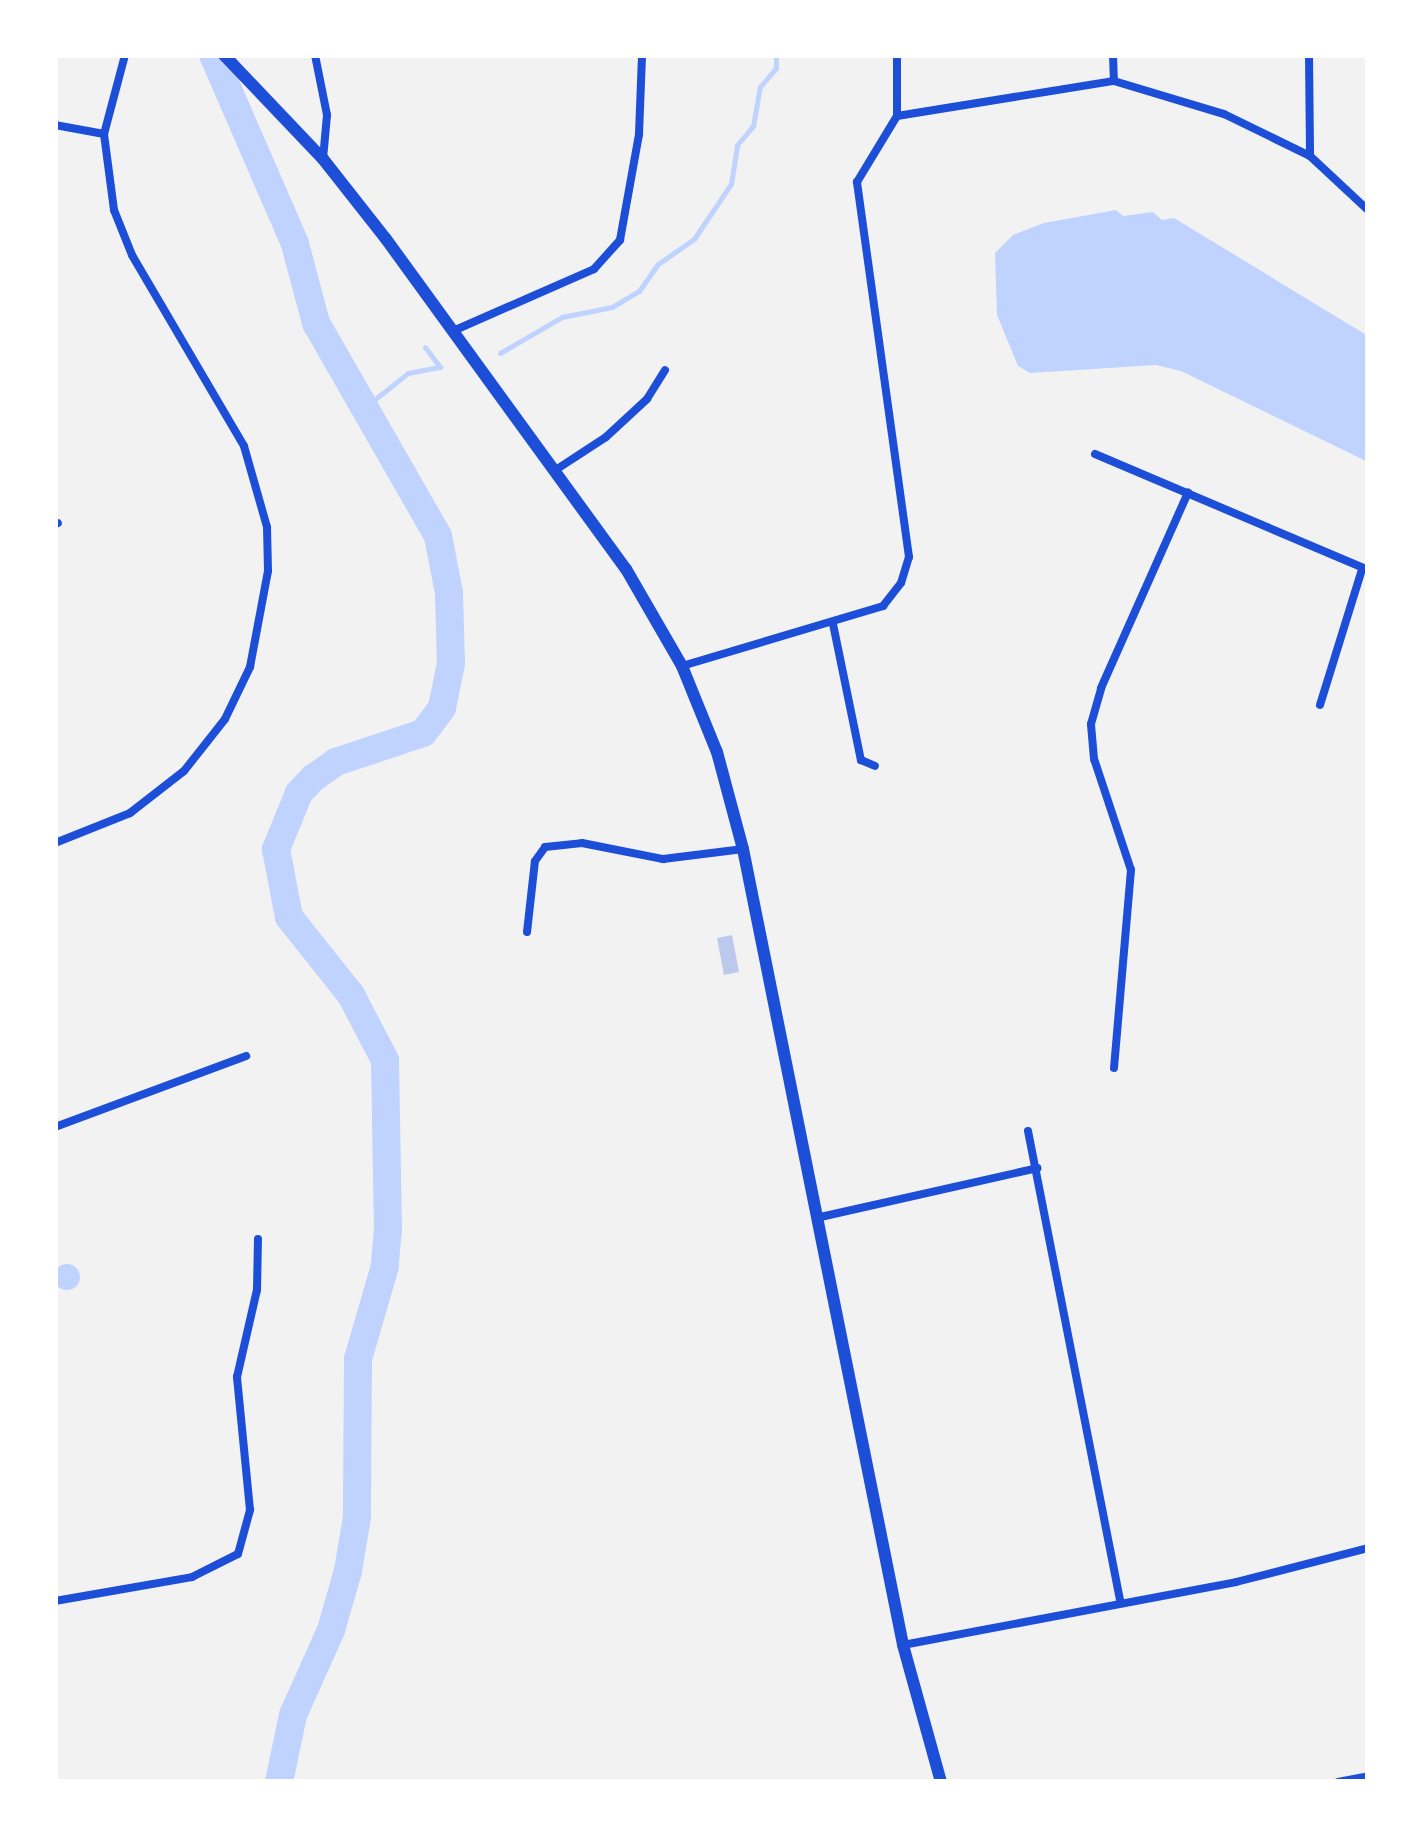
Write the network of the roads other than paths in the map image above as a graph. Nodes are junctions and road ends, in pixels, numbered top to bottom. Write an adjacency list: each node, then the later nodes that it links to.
1 (125, 55): 11 (street)
2 (224, 55): 13 (main road)
3 (315, 55): 13 (street)
4 (642, 55): 15 (street)
5 (897, 55): 9 (street)
6 (1114, 55): 8 (street)
7 (1309, 55): 12 (street)
8 (1114, 81): 9 (street); 12 (street)
9 (898, 116): 21 (street)
10 (55, 125): 11 (street)
11 (104, 134): 25 (street)
12 (1310, 156): 14 (street)
13 (323, 159): 15 (main road)
14 (1368, 210)
15 (453, 331): 18 (main road)
16 (665, 370): 18 (street)
17 (1095, 454): 19 (street)
18 (554, 471): 22 (main road)
19 (1188, 494): 20 (street); 29 (street)
20 (1365, 570): 23 (street)
21 (833, 624): 22 (street); 24 (street)
22 (682, 666): 26 (main road)
23 (1320, 705)
24 (875, 766)
25 (55, 843)
26 (743, 849): 27 (street); 33 (main road)
27 (527, 932)
28 (246, 1056): 30 (street)
29 (1114, 1068)
30 (55, 1127)
31 (1028, 1131): 32 (street)
32 (1037, 1168): 33 (street); 37 (street)
33 (816, 1218): 38 (main road)
34 (258, 1239): 36 (street)
35 (1368, 1548): 37 (street)
36 (55, 1601)
37 (1121, 1603): 38 (street)
38 (903, 1645): 40 (main road)
39 (1368, 1776): 41 (street)
40 (942, 1782)
41 (1338, 1782)

